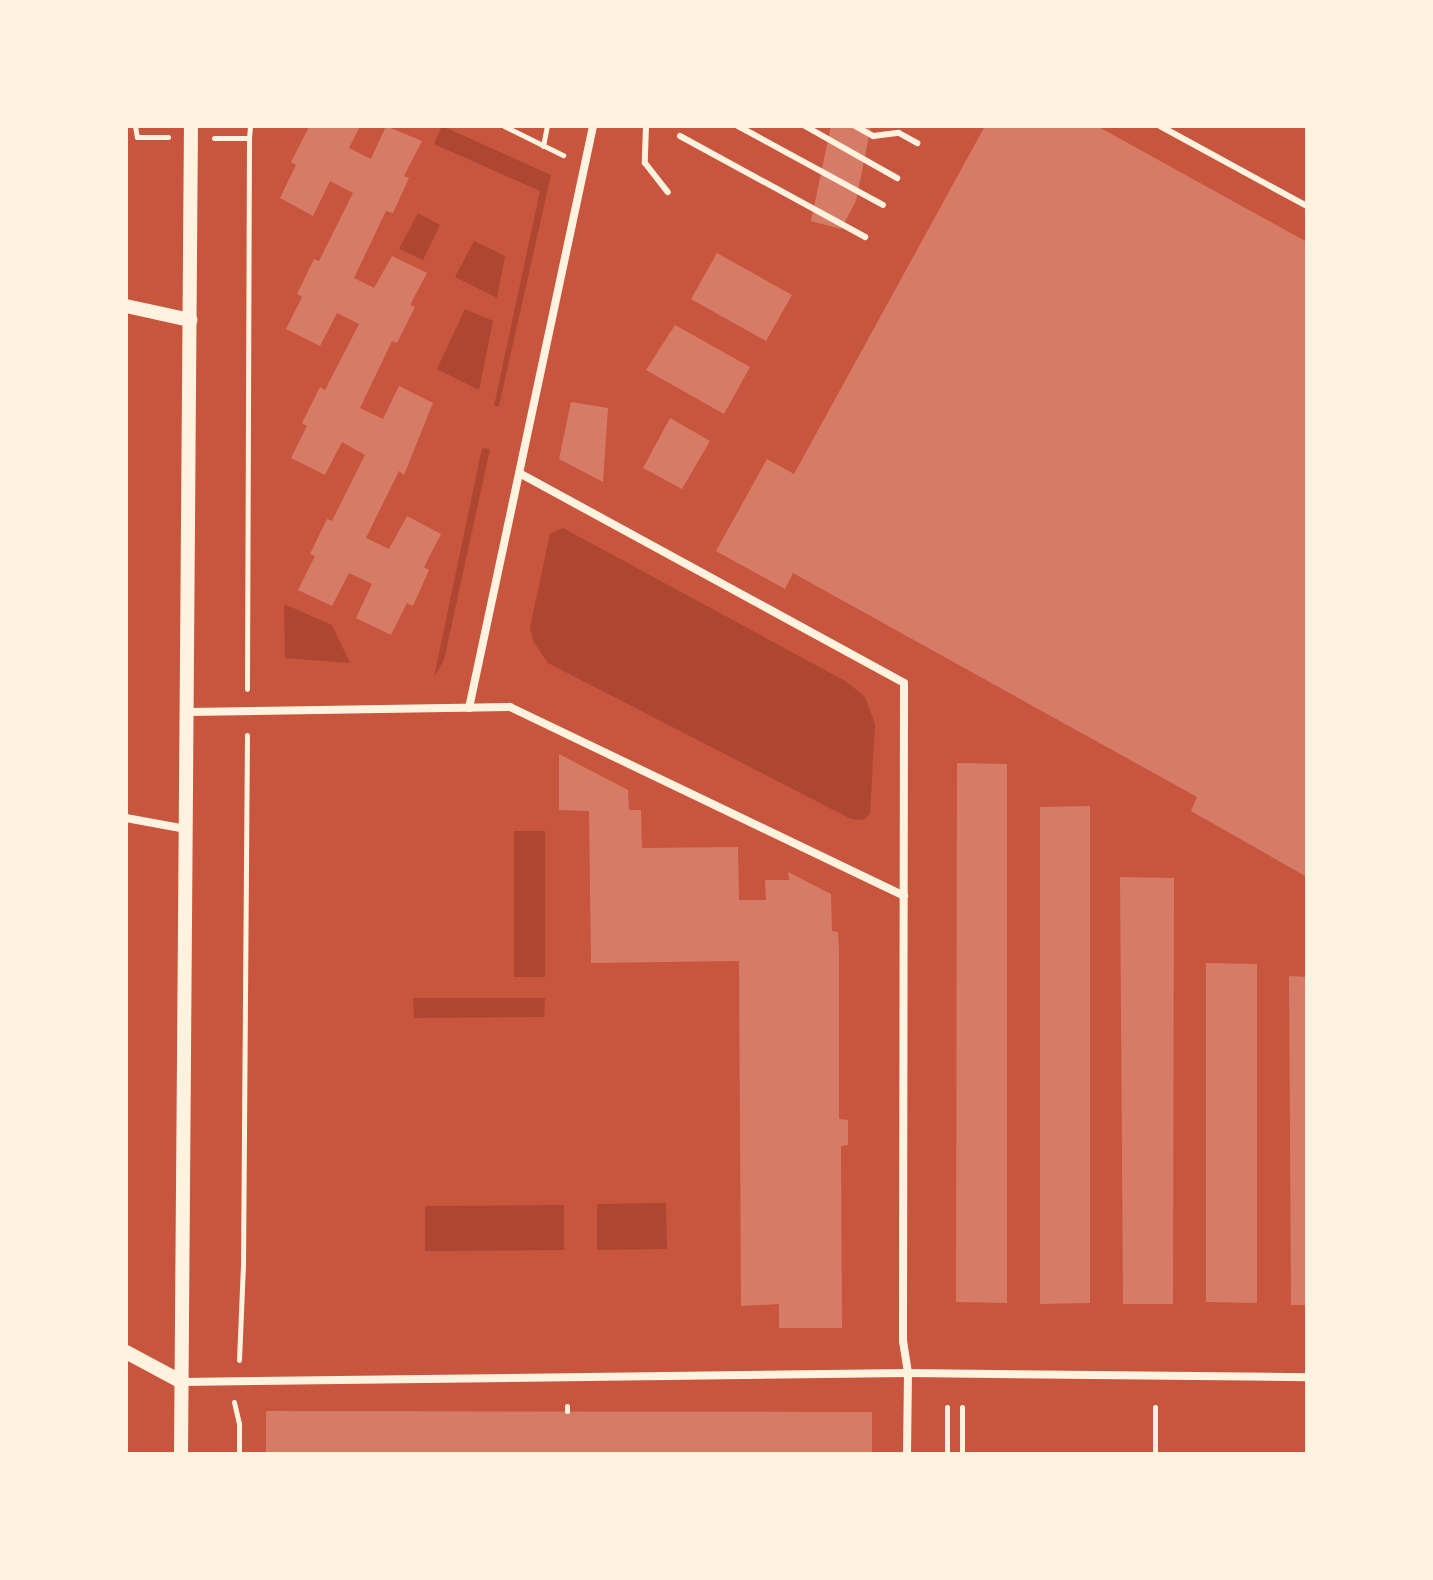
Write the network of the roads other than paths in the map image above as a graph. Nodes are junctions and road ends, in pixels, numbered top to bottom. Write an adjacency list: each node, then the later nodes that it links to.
1 (191, 126): 17 (street)
2 (593, 126): 18 (street)
3 (646, 126): 12 (lane)
4 (738, 126): 13 (lane)
5 (805, 126): 11 (lane)
6 (855, 126): 8 (lane)
7 (1160, 126): 14 (lane)
8 (899, 130): 10 (lane)
9 (680, 136): 15 (lane)
10 (917, 143)
11 (897, 178)
12 (668, 192)
13 (883, 205)
14 (1307, 206)
15 (865, 237)
16 (126, 306): 17 (street)
17 (190, 320): 20 (street)
18 (521, 474): 19 (street); 23 (street)
19 (469, 708): 20 (street); 23 (street)
20 (187, 712): 22 (street)
21 (126, 818): 22 (street)
22 (187, 829): 27 (street)
23 (904, 896): 25 (street)
24 (126, 1352): 27 (street)
25 (908, 1373): 26 (street); 27 (street); 29 (street)
26 (1307, 1377)
27 (182, 1382): 28 (street)
28 (181, 1454)
29 (907, 1454)

